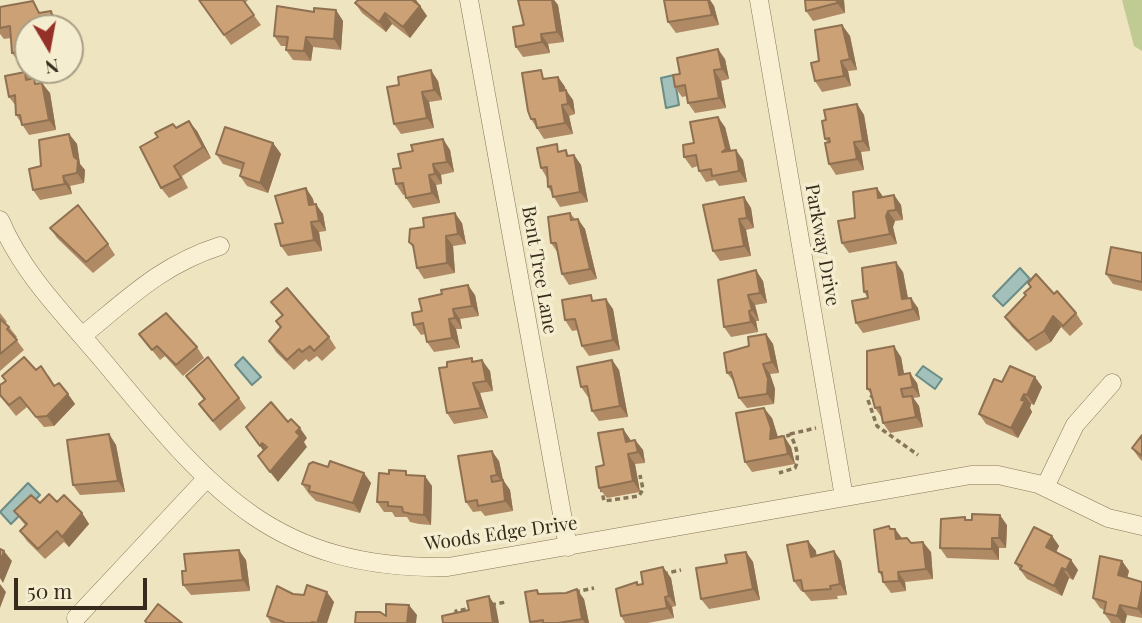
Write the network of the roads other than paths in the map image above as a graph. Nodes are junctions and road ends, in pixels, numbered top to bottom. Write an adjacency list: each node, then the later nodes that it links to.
1 (469, 0): 11 (street, Bent Tree Lane)
2 (759, 0): 9 (street, Parkway Drive)
3 (0, 220): 5 (street, Woods Edge Drive)
4 (220, 246): 5 (street)
5 (82, 336): 7 (street, Woods Edge Drive)
6 (1112, 383): 8 (street)
7 (206, 479): 11 (street, Woods Edge Drive); 12 (street)
8 (1045, 487): 9 (street, Woods Edge Drive); 10 (street, Woods Edge Drive)
9 (844, 497): 11 (street, Woods Edge Drive)
10 (1142, 526)
11 (568, 547)
12 (76, 618)

